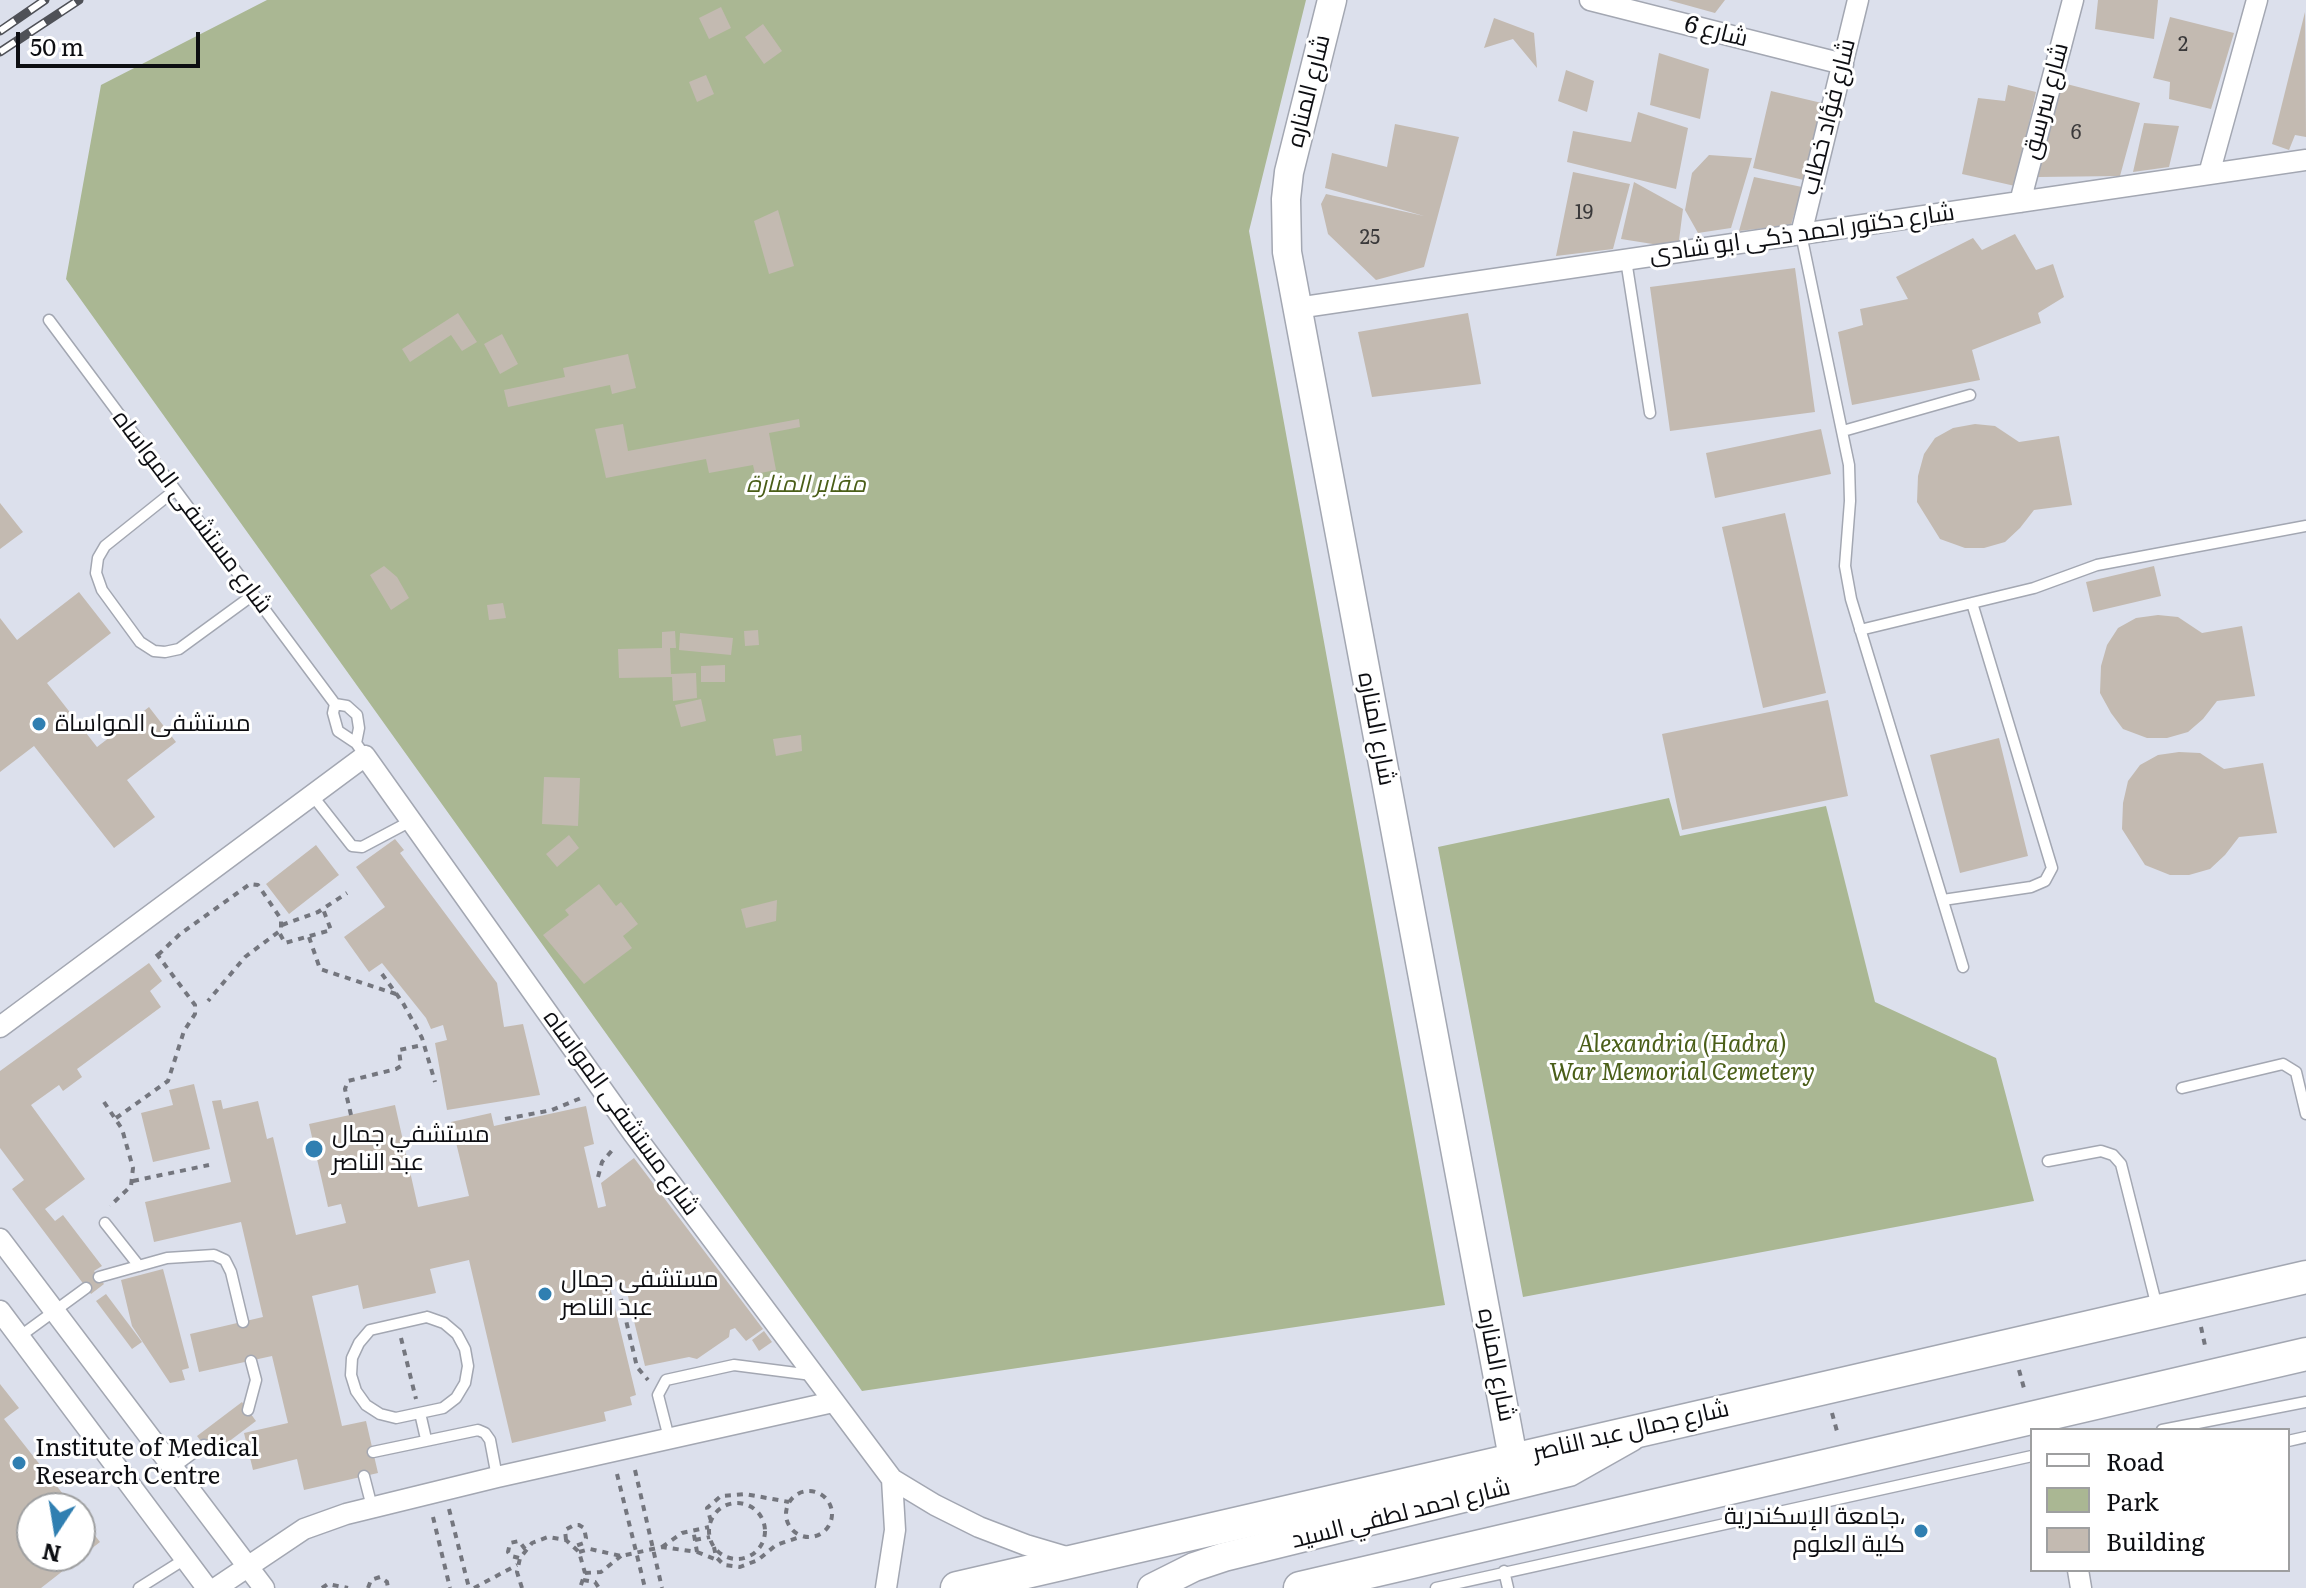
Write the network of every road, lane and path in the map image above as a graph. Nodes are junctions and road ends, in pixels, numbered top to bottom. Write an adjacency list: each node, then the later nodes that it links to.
1 (1332, 0): 12 (street, شارع المناره)
2 (1590, 0): 6 (street, شارع 6)
3 (1858, 0): 6 (street, شارع فؤاد خطاب)
4 (2073, 0): 9 (street, شارع سرسق)
5 (2257, 0): 8 (street)
6 (1843, 64): 10 (street, شارع فؤاد خطاب)
7 (2306, 160): 8 (street, شارع دكتور احمد ذكى ابو شادى)
8 (2209, 174): 9 (street, شارع دكتور احمد ذكى ابو شادى)
9 (2020, 202): 10 (street, شارع دكتور احمد ذكى ابو شادى)
10 (1801, 234): 11 (street, شارع دكتور احمد ذكى ابو شادى); 16 (lane)
11 (1626, 260): 12 (street, شارع دكتور احمد ذكى ابو شادى); 15 (lane)
12 (1297, 308): 89 (street, شارع المناره)
13 (49, 320): 17 (lane, شارع مستشفى المواساه)
14 (1970, 395): 16 (lane)
15 (1650, 413)
16 (1843, 431): 21 (lane)
17 (175, 490): 19 (lane, شارع مستشفى المواساه); 19 (lane)
18 (2306, 526): 20 (lane)
19 (253, 595): 22 (lane, شارع مستشفى المواساه)
20 (1972, 603): 21 (lane); 27 (lane)
21 (1860, 630): 27 (lane)
22 (335, 704): 23 (lane, شارع مستشفى المواساه); 23 (lane, شارع مستشفى المواساه)
23 (360, 749): 24 (street); 25 (street, شارع مستشفى المواساه)
24 (312, 795): 25 (lane); 38 (street)
25 (411, 821): 41 (street, شارع مستشفى المواساه)
26 (347, 893): 28 (path)
27 (1943, 900): 34 (lane)
28 (323, 909): 29 (path); 31 (path)
29 (282, 925): 30 (path); 33 (path)
30 (279, 933): 31 (path); 37 (path)
31 (309, 937): 36 (path)
32 (153, 949): 33 (path)
33 (158, 955): 46 (path)
34 (1963, 967)
35 (382, 974): 36 (path)
36 (396, 994): 39 (path)
37 (208, 1001)
38 (0, 1027)
39 (423, 1045): 40 (path); 45 (path)
40 (435, 1082)
41 (599, 1085): 47 (path); 48 (street, شارع مستشفى المواساه)
42 (2182, 1088): 44 (lane)
43 (104, 1102): 46 (path)
44 (2306, 1114)
45 (351, 1115)
46 (116, 1118): 52 (path)
47 (505, 1119)
48 (633, 1133): 51 (path); 71 (street, شارع مستشفى المواساه)
49 (2048, 1161): 64 (lane)
50 (209, 1165): 52 (path)
51 (598, 1177)
52 (133, 1181): 53 (path)
53 (107, 1208)
54 (105, 1223): 56 (lane)
55 (0, 1239): 63 (street)
56 (139, 1266): 57 (lane); 65 (lane)
57 (99, 1277)
58 (2306, 1277): 61 (main road, شارع جمال عبد الناصر)
59 (86, 1288): 63 (lane)
60 (621, 1299): 74 (path)
61 (2196, 1303): 64 (main road, شارع جمال عبد الناصر); 72 (path)
62 (0, 1311): 66 (street)
63 (53, 1311): 66 (lane); 91 (street)
64 (2158, 1311): 68 (main road, شارع جمال عبد الناصر)
65 (243, 1322)
66 (19, 1337): 116 (street)
67 (402, 1340): 75 (path)
68 (2011, 1344): 73 (main road, شارع جمال عبد الناصر); 80 (path)
69 (2306, 1354): 72 (main road)
70 (251, 1361): 78 (lane)
71 (814, 1375): 74 (lane); 76 (street, شارع مستشفى المواساه)
72 (2211, 1376): 80 (main road)
73 (1826, 1387): 81 (main road, شارع جمال عبد الناصر); 90 (path)
74 (660, 1388): 83 (lane)
75 (415, 1394)
76 (833, 1402): 83 (street); 94 (street, شارع مستشفى المواساه)
77 (2306, 1402): 82 (lane)
78 (248, 1410)
79 (420, 1413): 79 (lane); 84 (lane)
80 (2049, 1420): 90 (main road)
81 (1645, 1428): 89 (main road, شارع جمال عبد الناصر); 143 (street, شارع احمد لطفي السيد)
82 (2172, 1428)
83 (669, 1438): 86 (street)
84 (426, 1439): 87 (lane); 93 (lane)
85 (204, 1445): 91 (lane)
86 (621, 1449): 93 (street); 108 (path); 112 (path)
87 (373, 1452)
88 (2030, 1456): 121 (lane)
89 (1513, 1458): 117 (main road, شارع جمال عبد الناصر)
90 (1844, 1461): 144 (main road)
91 (173, 1468): 120 (street)
92 (364, 1476): 97 (lane)
93 (497, 1477): 95 (street)
94 (892, 1479): 117 (street, شارع مستشفى المواساه); 141 (street)
95 (436, 1492): 97 (street); 134 (path); 135 (path)
96 (789, 1502): 98 (path); 100 (path); 100 (path)
97 (372, 1507): 120 (street)
98 (710, 1524): 99 (path); 101 (path); 106 (path)
99 (693, 1529): 104 (path); 107 (path)
100 (802, 1536): 118 (path)
101 (710, 1537): 104 (path); 106 (path)
102 (586, 1538): 103 (path); 105 (path); 110 (path)
103 (566, 1540): 105 (path); 109 (path)
104 (695, 1540): 113 (path)
105 (575, 1546): 111 (path)
106 (714, 1546): 118 (path)
107 (662, 1547): 108 (path); 113 (path)
108 (653, 1548): 112 (path); 140 (path)
109 (525, 1549): 115 (path); 115 (path)
110 (590, 1549): 111 (path); 114 (path)
111 (579, 1552): 123 (path)
112 (636, 1552): 114 (path); 139 (path)
113 (697, 1552): 118 (path)
114 (621, 1556): 122 (path)
115 (520, 1558): 119 (path)
116 (185, 1559): 126 (lane); 127 (street)
117 (1073, 1560): 142 (main road, شارع جمال عبد الناصر)
118 (719, 1561)
119 (518, 1565): 135 (path); 136 (path)
120 (247, 1566): 128 (street); 129 (street)
121 (1504, 1571): 145 (lane); 146 (lane)
122 (597, 1572): 123 (path); 125 (path)
123 (585, 1573): 124 (path)
124 (583, 1580): 125 (path); 137 (path)
125 (595, 1582): 138 (path)
126 (139, 1588)
127 (207, 1588)
128 (216, 1588)
129 (264, 1588)
130 (322, 1588): 131 (path)
131 (348, 1588)
132 (368, 1588): 133 (path)
133 (388, 1588)
134 (450, 1588)
135 (476, 1588)
136 (522, 1588)
137 (580, 1588)
138 (599, 1588)
139 (645, 1588)
140 (662, 1588)
141 (886, 1588)
142 (957, 1588)
143 (1152, 1588)
144 (1300, 1588)
145 (1436, 1588)
146 (1508, 1588)

